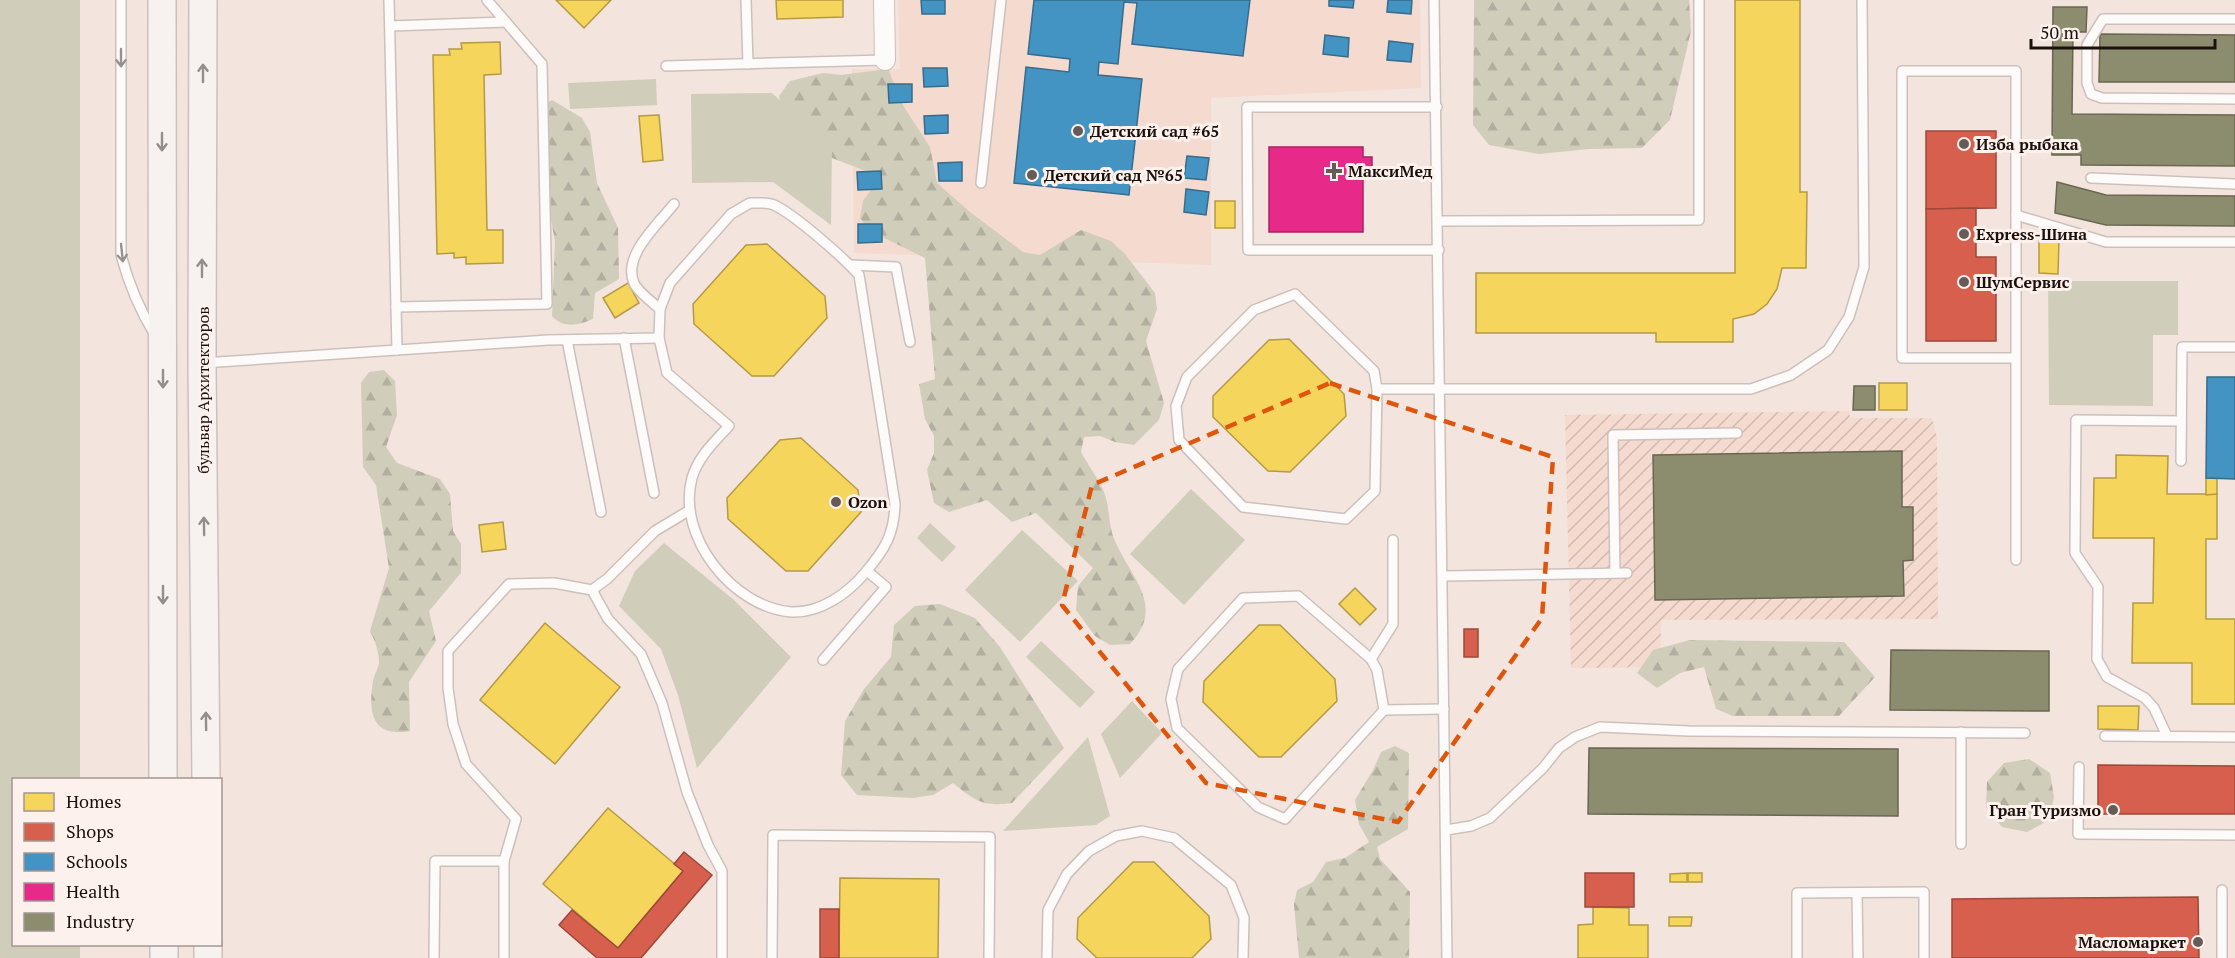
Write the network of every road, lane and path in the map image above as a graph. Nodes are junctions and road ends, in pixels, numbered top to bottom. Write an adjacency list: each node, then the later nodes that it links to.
1 (121, 0): 36 (lane, one-way to 36)
2 (162, 0): 36 (main road, one-way to 36)
3 (203, 0): 39 (main road, бульвар Архитекторов, one-way to 3)
4 (389, 0): 14 (lane)
5 (487, 0): 13 (lane)
6 (747, 0): 16 (lane)
7 (884, 0): 15 (street)
8 (1001, 0): 21 (lane)
9 (1434, 0): 19 (lane)
10 (1699, 0): 25 (lane)
11 (1862, 0): 41 (lane)
12 (2235, 20): 18 (lane)
13 (506, 22): 14 (lane); 29 (lane)
14 (390, 26): 29 (lane)
15 (885, 60): 16 (lane)
16 (748, 64): 17 (lane)
17 (666, 66)
18 (2235, 99)
19 (1437, 107): 25 (lane); 27 (lane)
20 (2091, 178): 22 (lane)
21 (981, 183)
22 (2235, 184)
23 (674, 204): 30 (lane)
24 (2016, 215): 26 (lane); 38 (lane); 38 (lane)
25 (1438, 220): 27 (lane)
26 (2235, 242)
27 (1439, 250): 41 (lane)
28 (850, 265): 30 (lane); 34 (lane); 50 (lane)
29 (396, 308): 37 (lane)
30 (660, 309): 32 (lane)
31 (624, 338): 32 (lane); 33 (lane); 45 (lane)
32 (659, 338): 46 (lane)
33 (567, 340): 37 (lane); 47 (lane)
34 (910, 342)
35 (2235, 347): 42 (lane)
36 (163, 348): 65 (main road, one-way to 65)
37 (397, 350): 39 (lane)
38 (2016, 358): 49 (lane)
39 (202, 363): 66 (main road, бульвар Архитекторов, one-way to 39)
40 (1377, 389): 40 (lane); 41 (lane)
41 (1440, 389): 53 (lane)
42 (2181, 421): 44 (lane); 62 (lane)
43 (1737, 433): 51 (lane)
44 (2181, 461)
45 (654, 494)
46 (690, 510): 50 (lane); 54 (lane)
47 (601, 512)
48 (1393, 540): 55 (lane)
49 (2016, 560)
50 (867, 571): 56 (lane)
51 (1615, 573): 52 (lane); 53 (lane)
52 (1627, 573)
53 (1443, 576): 57 (lane)
54 (592, 590): 70 (lane); 75 (lane)
55 (1371, 658): 58 (lane); 58 (lane)
56 (823, 660)
57 (1444, 709): 58 (lane); 67 (lane)
58 (1384, 710)
59 (1961, 732): 60 (lane); 67 (lane); 69 (lane)
60 (2025, 733)
61 (2105, 736): 62 (lane)
62 (2167, 736): 63 (lane)
63 (2235, 737)
64 (2079, 767): 68 (lane)
65 (164, 778)
66 (206, 778)
67 (1446, 830): 80 (lane)
68 (2235, 835)
69 (1961, 844)
70 (504, 861): 73 (lane); 74 (lane)
71 (2222, 890): 84 (lane)
72 (1857, 893): 81 (lane); 82 (lane); 83 (lane)
73 (435, 958)
74 (504, 958)
75 (722, 958)
76 (772, 958): 77 (lane)
77 (989, 958)
78 (1047, 958): 79 (lane)
79 (1243, 958)
80 (1447, 958)
81 (1797, 958)
82 (1858, 958)
83 (1924, 958)
84 (2222, 958)

